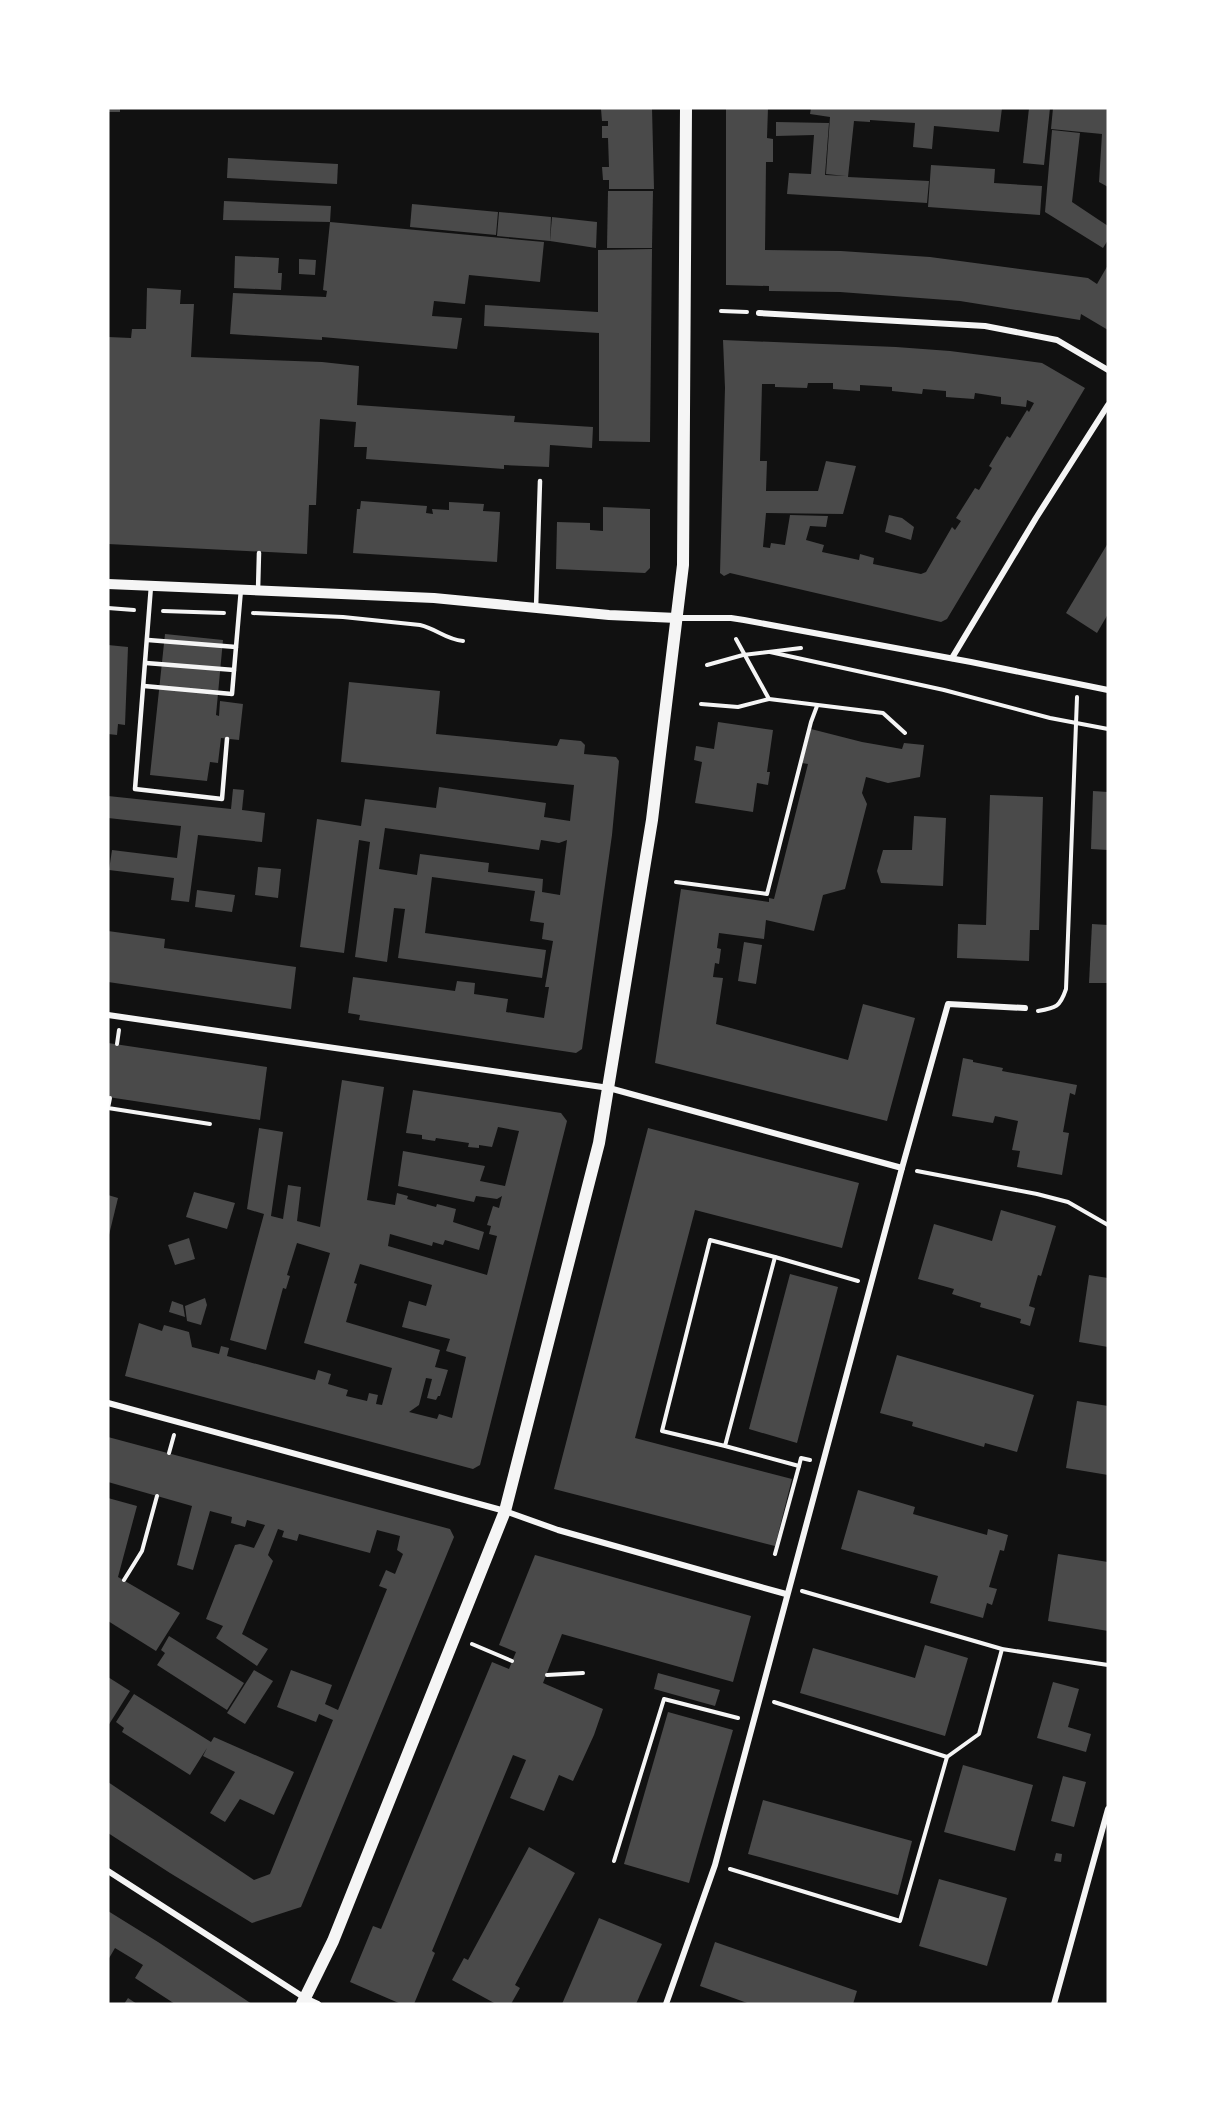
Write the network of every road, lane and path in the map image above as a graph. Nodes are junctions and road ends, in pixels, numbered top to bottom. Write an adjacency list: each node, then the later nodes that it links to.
1 (687, 108): 16 (main road)
2 (721, 310): 3 (path)
3 (759, 313): 4 (street)
4 (1108, 370)
5 (1108, 405): 24 (street)
6 (540, 481): 13 (lane)
7 (259, 553): 11 (lane)
8 (108, 584): 9 (street)
9 (151, 586): 10 (street); 14 (lane)
10 (241, 590): 11 (street); 15 (lane)
11 (258, 590): 13 (street)
12 (108, 608): 14 (path)
13 (536, 609): 16 (street)
14 (150, 611): 15 (path); 18 (lane)
15 (239, 613): 19 (path); 20 (lane)
16 (677, 618): 24 (street); 43 (main road)
17 (736, 639): 23 (path)
18 (148, 640): 20 (lane); 25 (lane)
19 (463, 641)
20 (236, 647): 27 (lane)
21 (804, 647): 22 (path)
22 (770, 652): 23 (path); 36 (path)
23 (743, 655): 26 (path); 32 (path)
24 (952, 658): 28 (street)
25 (146, 663): 27 (lane); 29 (lane)
26 (707, 664)
27 (234, 670): 31 (lane)
28 (1078, 684): 30 (street); 36 (path)
29 (144, 686): 31 (lane); 39 (lane)
30 (1108, 690)
31 (232, 694): 33 (lane)
32 (769, 699): 34 (path); 35 (path)
33 (231, 703)
34 (701, 704)
35 (817, 706): 38 (path); 40 (path)
36 (1076, 722): 37 (path); 41 (path)
37 (1108, 729)
38 (905, 733)
39 (227, 739)
40 (676, 882)
41 (1025, 1008): 46 (street)
42 (108, 1015): 43 (street)
43 (609, 1088): 46 (street); 55 (main road)
44 (110, 1098): 45 (path)
45 (210, 1125)
46 (902, 1168): 47 (path); 58 (street)
47 (1108, 1225)
48 (775, 1257): 49 (path); 51 (path); 51 (path)
49 (844, 1277)
50 (108, 1403): 55 (street)
51 (725, 1446): 53 (path)
52 (801, 1458): 53 (path)
53 (799, 1466): 56 (path)
54 (157, 1496): 57 (path)
55 (505, 1511): 58 (street); 59 (main road)
56 (775, 1554)
57 (124, 1580)
58 (786, 1594): 60 (path); 65 (street)
59 (454, 1636): 61 (path); 72 (main road)
60 (1002, 1649): 62 (path); 67 (path)
61 (512, 1661)
62 (1108, 1665)
63 (583, 1673): 64 (path)
64 (547, 1676)
65 (760, 1697): 66 (street); 67 (path)
66 (753, 1722): 69 (path); 70 (street)
67 (948, 1757): 70 (path)
68 (1108, 1809): 75 (street)
69 (614, 1861)
70 (715, 1865): 74 (street)
71 (108, 1871): 72 (street)
72 (304, 2001): 73 (street)
73 (318, 2004)
74 (666, 2004)
75 (1054, 2004)

